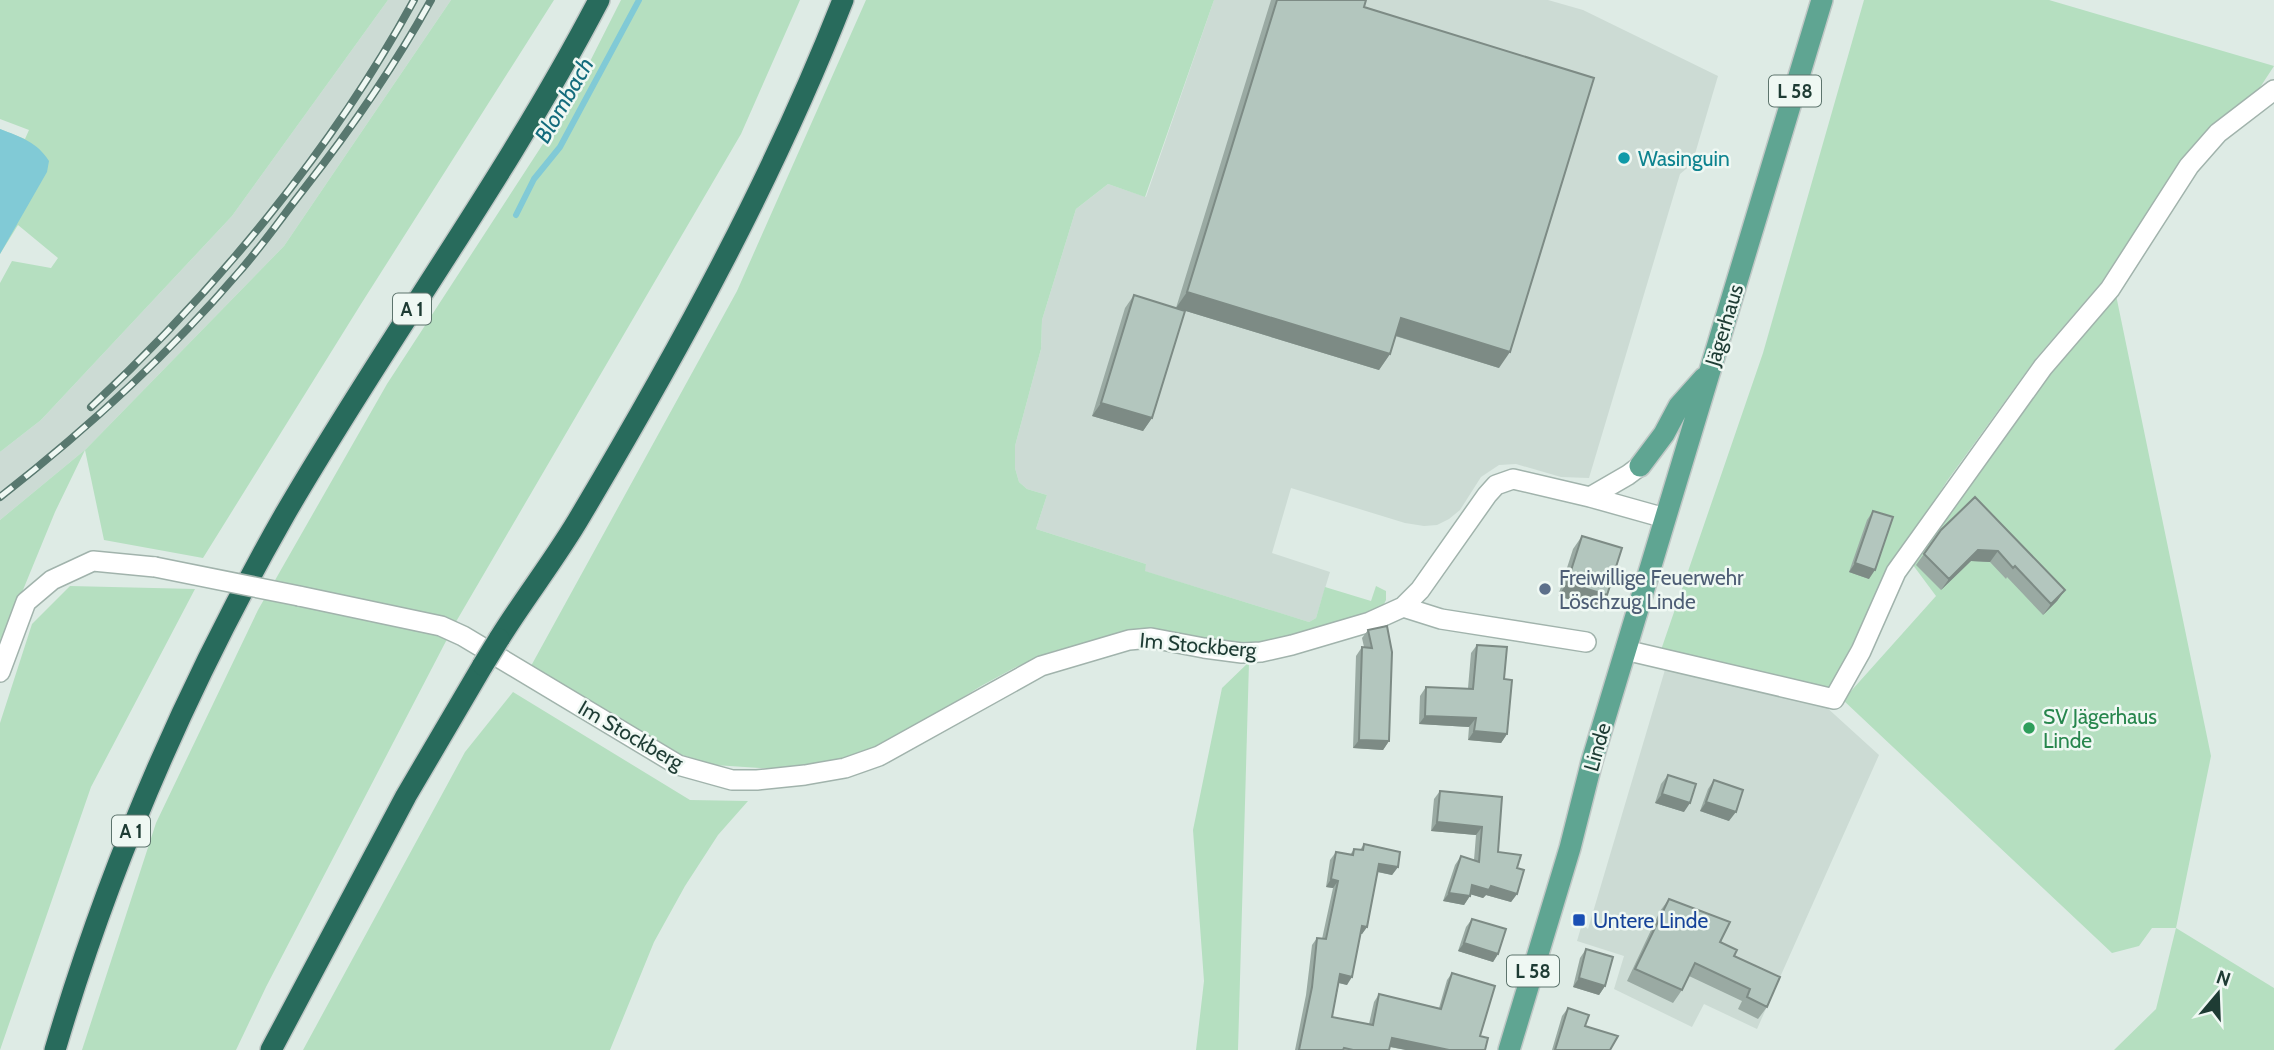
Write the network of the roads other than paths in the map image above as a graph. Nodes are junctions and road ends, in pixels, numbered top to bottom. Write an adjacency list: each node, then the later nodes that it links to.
1 (599, 0): 13 (highway, A 1)
2 (844, 0): 14 (highway, bridge)
3 (1822, 0): 5 (main road, Jägerhaus / L 58)
4 (2274, 90): 11 (street)
5 (1710, 371): 6 (main road); 8 (main road, Jägerhaus / L 58)
6 (1640, 466): 7 (street)
7 (1590, 497): 8 (street, Im Stockberg); 9 (street, Im Stockberg)
8 (1665, 518): 11 (main road, Jägerhaus / L 58)
9 (1403, 607): 10 (street); 12 (street, Im Stockberg, bridge)
10 (1586, 642)
11 (1625, 650): 15 (main road, Linde / L 58)
12 (0, 671)
13 (55, 1050)
14 (271, 1050)
15 (1509, 1050)

